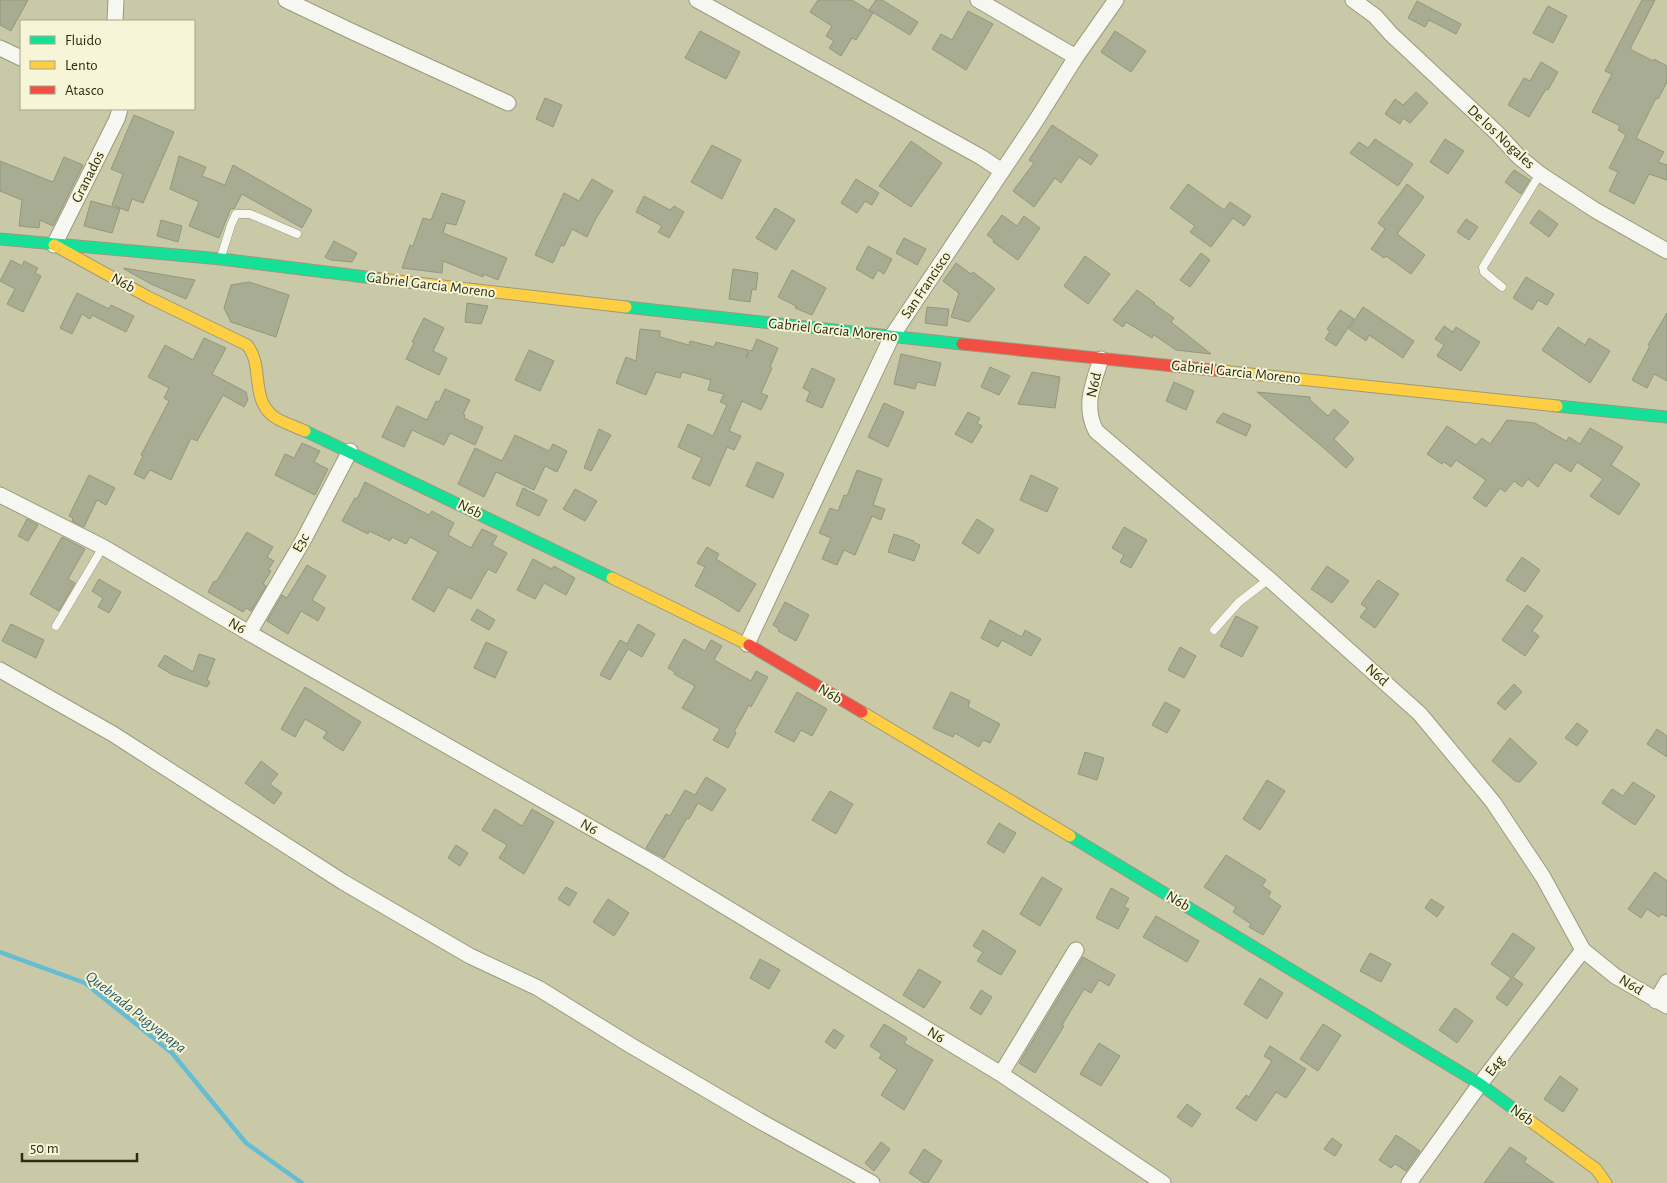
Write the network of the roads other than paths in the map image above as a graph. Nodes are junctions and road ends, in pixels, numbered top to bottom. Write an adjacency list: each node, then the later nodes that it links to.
1 (116, 0): 7 (street)
2 (286, 0): 11 (street)
3 (696, 0): 13 (street)
4 (978, 0): 9 (street)
5 (1116, 0): 9 (street, San Francisco)
6 (1353, 0): 14 (street, De los Nogales)
7 (115, 20)
8 (0, 48): 10 (street)
9 (1076, 57): 13 (street, San Francisco)
10 (20, 58)
11 (508, 103)
12 (120, 110): 17 (street, Granados)
13 (1002, 171): 21 (street, San Francisco)
14 (1540, 174): 18 (street, De los Nogales); 20 (lane)
15 (298, 234): 19 (lane)
16 (0, 239): 17 (street, Gabriel Garcia Moreno)
17 (54, 245): 19 (street, Gabriel Garcia Moreno); 24 (street, N6b)
18 (1667, 251)
19 (220, 259): 21 (street, Gabriel Garcia Moreno)
20 (1502, 287)
21 (892, 336): 22 (street, Gabriel Garcia Moreno); 31 (street, San Francisco)
22 (1101, 359): 23 (street, Gabriel Garcia Moreno); 27 (street, N6d)
23 (1667, 417)
24 (350, 451): 30 (street, E3c); 31 (street, N6b)
25 (0, 495): 26 (street, N6)
26 (103, 547): 28 (lane); 30 (street, N6)
27 (1270, 579): 29 (lane); 34 (street, N6d)
28 (56, 626)
29 (1214, 630)
30 (249, 633): 37 (street, N6)
31 (747, 644): 38 (street, N6b)
32 (0, 670): 39 (street)
33 (1076, 950): 37 (street)
34 (1583, 950): 36 (street, N6d); 38 (street, E4g)
35 (1667, 982): 36 (street)
36 (1662, 1004)
37 (1001, 1074): 40 (street, N6)
38 (1480, 1084): 41 (street, E4g); 42 (street, N6b)
39 (872, 1183)
40 (1163, 1183)
41 (1409, 1183)
42 (1606, 1183)

